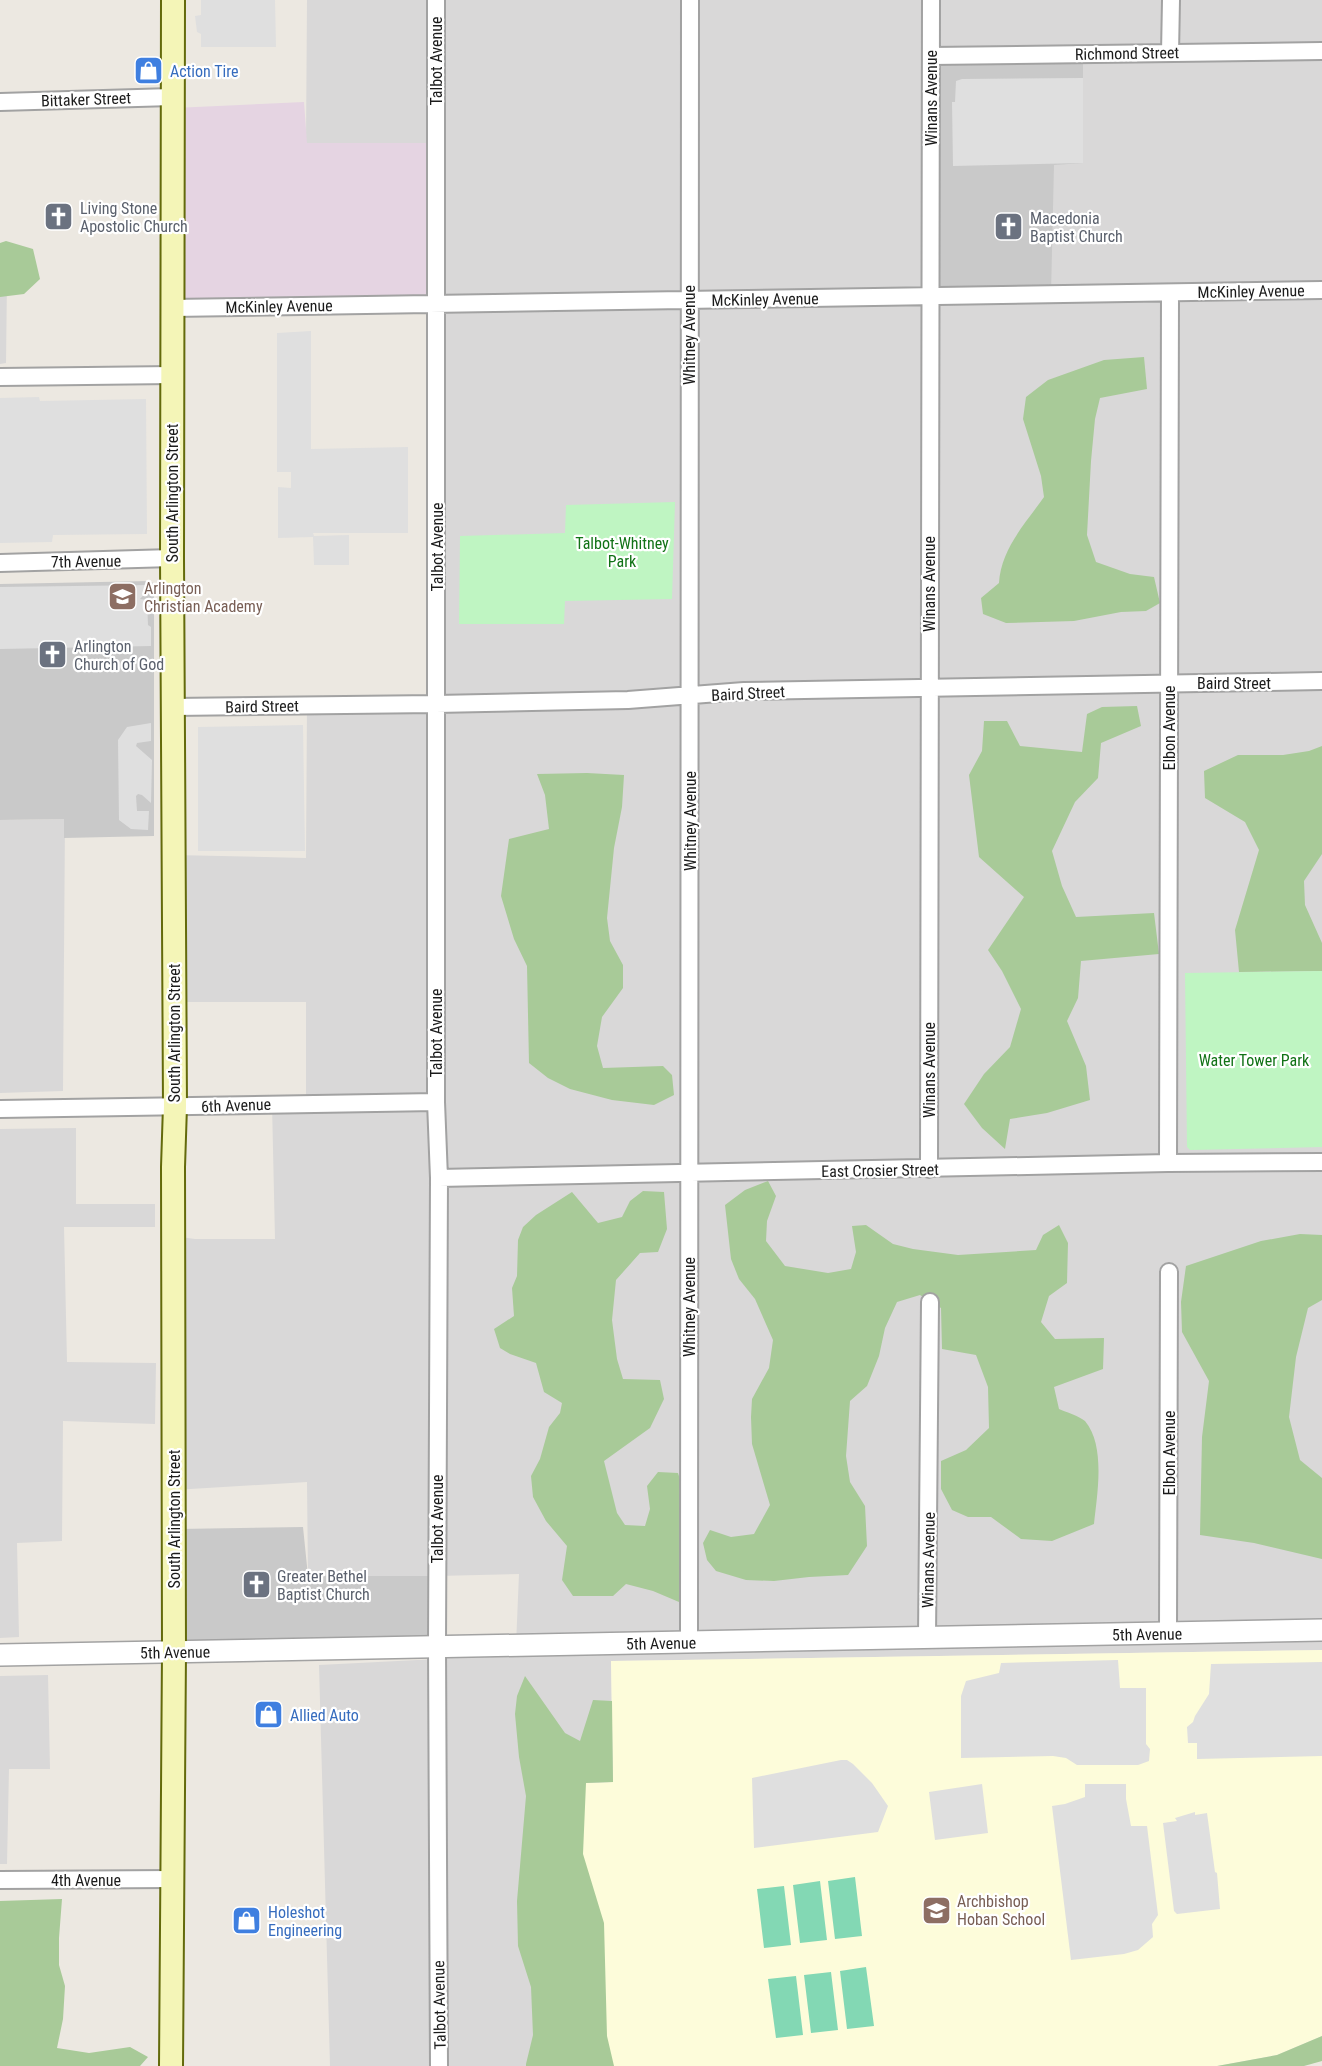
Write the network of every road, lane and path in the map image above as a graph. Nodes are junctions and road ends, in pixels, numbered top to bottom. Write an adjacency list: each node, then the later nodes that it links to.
1 (173, 0): 9 (main road, South Arlington Street)
2 (436, 0): 15 (street, Talbot Avenue)
3 (690, 0): 14 (street, Whitney Avenue)
4 (931, 0): 8 (street, Winans Avenue)
5 (1171, 0): 7 (street)
6 (1322, 51): 7 (street, Richmond Street)
7 (1170, 53): 8 (street, Richmond Street)
8 (932, 56): 13 (street, Winans Avenue)
9 (172, 97): 10 (street, Bittaker Street); 16 (main road, South Arlington Street)
10 (0, 102)
11 (1322, 290): 12 (street, McKinley Avenue)
12 (1170, 293): 13 (street, McKinley Avenue); 22 (street, Elbon Avenue)
13 (931, 295): 14 (street, McKinley Avenue); 23 (street, Winans Avenue)
14 (688, 301): 15 (street, McKinley Avenue); 24 (street, Whitney Avenue)
15 (437, 304): 16 (street, McKinley Avenue); 25 (street, Talbot Avenue)
16 (172, 308): 17 (main road, South Arlington Street)
17 (173, 375): 18 (street); 19 (main road, South Arlington Street)
18 (0, 377)
19 (172, 558): 20 (street, 7th Avenue); 26 (main road, South Arlington Street)
20 (0, 563)
21 (1322, 681): 22 (street, Baird Street)
22 (1170, 683): 23 (street, Baird Street); 31 (street, Elbon Avenue)
23 (928, 688): 24 (street, Baird Street); 32 (street, Winans Avenue)
24 (690, 696): 25 (street, Baird Street); 33 (street, Whitney Avenue)
25 (436, 704): 26 (street, Baird Street); 27 (street, Talbot Avenue)
26 (173, 707): 28 (main road, South Arlington Street)
27 (436, 1102): 28 (street, 6th Avenue); 34 (street, Talbot Avenue)
28 (175, 1106): 29 (street, 6th Avenue); 42 (main road, South Arlington Street)
29 (0, 1109)
30 (1322, 1162): 31 (street, East Crosier Street)
31 (1168, 1163): 32 (street, East Crosier Street)
32 (929, 1169): 33 (street, East Crosier Street)
33 (690, 1173): 34 (street, East Crosier Street); 40 (street, Whitney Avenue)
34 (439, 1178): 41 (street, Talbot Avenue)
35 (1169, 1272): 38 (street, Elbon Avenue)
36 (930, 1302): 39 (street, Winans Avenue)
37 (1322, 1630): 38 (street, 5th Avenue)
38 (1168, 1634): 39 (street, 5th Avenue)
39 (927, 1637): 40 (street, 5th Avenue)
40 (689, 1642): 41 (street, 5th Avenue)
41 (437, 1646): 42 (street, 5th Avenue); 47 (street, Talbot Avenue)
42 (174, 1652): 43 (street, 5th Avenue); 44 (main road, South Arlington Street)
43 (0, 1655)
44 (173, 1879): 45 (street, 4th Avenue); 46 (main road, South Arlington Street)
45 (0, 1880)
46 (171, 2066)
47 (439, 2066)

